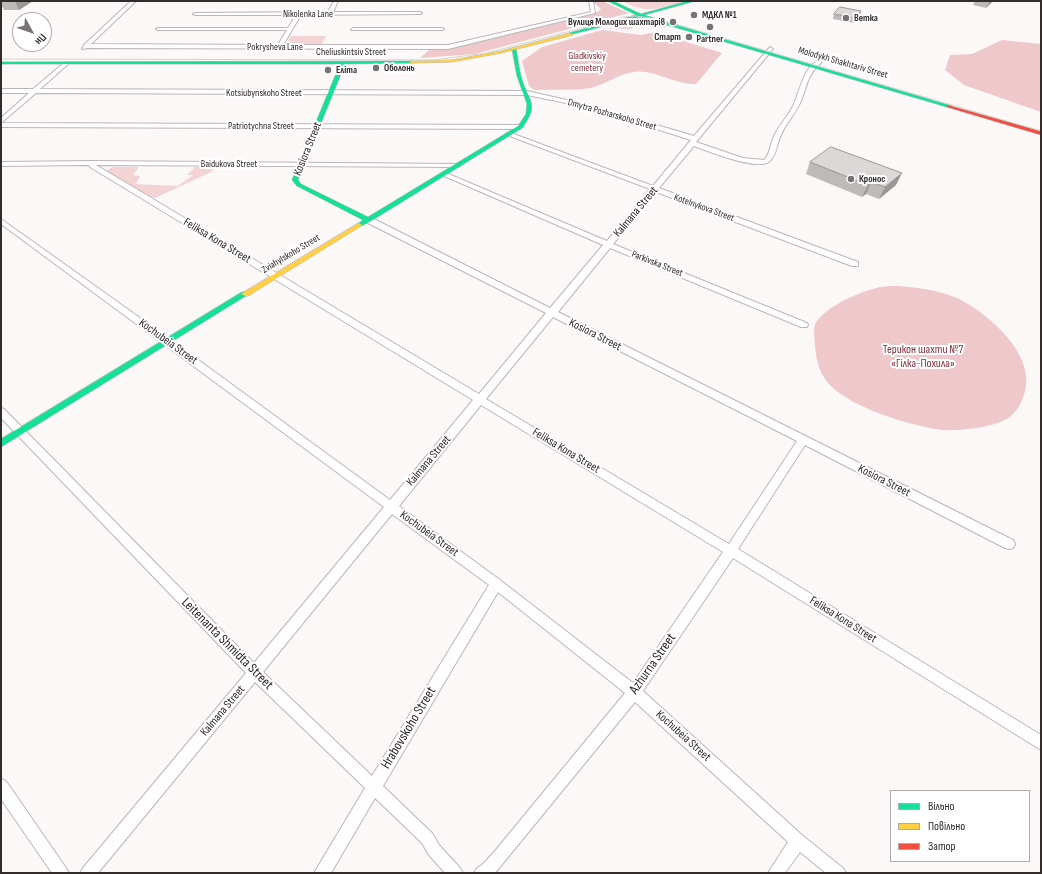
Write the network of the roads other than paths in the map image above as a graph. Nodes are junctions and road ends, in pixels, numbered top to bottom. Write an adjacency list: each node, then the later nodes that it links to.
1 (8, 1): 8 (street)
2 (134, 1): 18 (street, Pokrysheva Lane)
3 (336, 1): 9 (street)
4 (590, 1): 18 (street, Pokrysheva Lane)
5 (610, 1): 13 (main road)
6 (618, 1): 13 (main road)
7 (692, 1): 13 (main road, Cheliuskintsiv Street)
8 (1, 6)
9 (330, 13): 12 (street, Nikolenka Lane); 14 (street, Nikolenka Lane)
10 (420, 13): 14 (street, Nikolenka Lane)
11 (195, 14): 12 (street, Nikolenka Lane)
12 (299, 14): 17 (street)
13 (643, 14): 19 (main road, Cheliuskintsiv Street); 20 (main road, Molodykh Shakhtariv Street)
14 (355, 24): 15 (street)
15 (442, 29)
16 (158, 30): 17 (street)
17 (290, 30): 18 (street)
18 (279, 47)
19 (514, 49): 22 (main road, Cheliuskintsiv Street); 28 (main road, Zviahylskoho Street)
20 (769, 51): 24 (main road, Molodykh Shakhtariv Street); 36 (street, Kalmana Street)
21 (1, 63): 23 (main road, Cheliuskintsiv Street)
22 (343, 63): 23 (main road, Cheliuskintsiv Street); 27 (main road, Kosiora Street)
23 (65, 64): 25 (street)
24 (816, 64): 33 (main road, Molodykh Shakhtariv Street); 34 (main road, Molodykh Shakhtariv Street); 36 (street, Dmytra Pozharskoho Street)
25 (34, 91): 26 (street, Kotsiubynskoho Street); 27 (street, Kotsiubynskoho Street); 29 (street)
26 (1, 92)
27 (330, 93): 28 (street, Kotsiubynskoho Street); 31 (main road, Kosiora Street)
28 (527, 94): 32 (main road, Zviahylskoho Street); 36 (street, Dmytra Pozharskoho Street)
29 (1, 121)
30 (1, 125): 31 (street, Patriotychna Street)
31 (318, 126): 32 (street, Patriotychna Street); 39 (main road, Kosiora Street)
32 (520, 127): 35 (main road, Zviahylskoho Street)
33 (1041, 127)
34 (1041, 133)
35 (509, 134): 40 (main road, Zviahylskoho Street); 42 (street, Kotelnykova Street)
36 (694, 141): 42 (street, Kalmana Street)
37 (94, 163): 38 (street, Baidukova Street); 39 (street, Baidukova Street); 47 (street, Feliksa Kona Street)
38 (1, 164)
39 (300, 164): 40 (street, Baidukova Street); 43 (main road, Kosiora Street)
40 (458, 165): 41 (main road, Zviahylskoho Street)
41 (444, 174): 43 (main road, Zviahylskoho Street); 45 (street, Parkivska Street)
42 (654, 190): 45 (street, Kalmana Street); 46 (street, Kotelnykova Street)
43 (369, 220): 47 (main road, Zviahylskoho Street); 48 (street, Kosiora Street)
44 (1, 221): 50 (street, Kochubeia Street)
45 (609, 244): 48 (street, Kalmana Street); 49 (street, Parkivska Street)
46 (856, 264)
47 (276, 276): 50 (main road, Zviahylskoho Street); 51 (street, Feliksa Kona Street)
48 (552, 313): 51 (street, Kalmana Street); 54 (street, Kosiora Street)
49 (804, 325)
50 (168, 342): 53 (main road, Zviahylskoho Street); 56 (street, Kochubeia Street)
51 (481, 399): 56 (street, Kalmana Street); 58 (street, Feliksa Kona Street)
52 (1, 412): 53 (street, Leitenanta Shmidta Street)
53 (21, 431): 55 (main road, Zviahylskoho Street); 60 (street, Leitenanta Shmidta Street)
54 (803, 440): 57 (street, Kosiora Street); 58 (street, Azhurna Street)
55 (1, 443)
56 (392, 507): 59 (street, Kochubeia Street); 60 (street, Kalmana Street)
57 (1010, 544)
58 (731, 551): 61 (street, Azhurna Street); 62 (street, Feliksa Kona Street)
59 (496, 584): 61 (street, Kochubeia Street); 64 (street, Hrabovskoho Street)
60 (254, 672): 64 (street, Leitenanta Shmidta Street); 68 (street, Kalmana Street)
61 (634, 692): 65 (street, Kochubeia Street); 70 (street, Azhurna Street)
62 (1041, 743)
63 (1, 786): 67 (street)
64 (374, 786): 66 (street, Leitenanta Shmidta Street); 69 (street, Hrabovskoho Street)
65 (798, 841): 71 (street); 72 (street, Kochubeia Street)
66 (450, 871)
67 (61, 873)
68 (88, 873)
69 (322, 873)
70 (482, 873)
71 (776, 873)
72 (838, 873)

